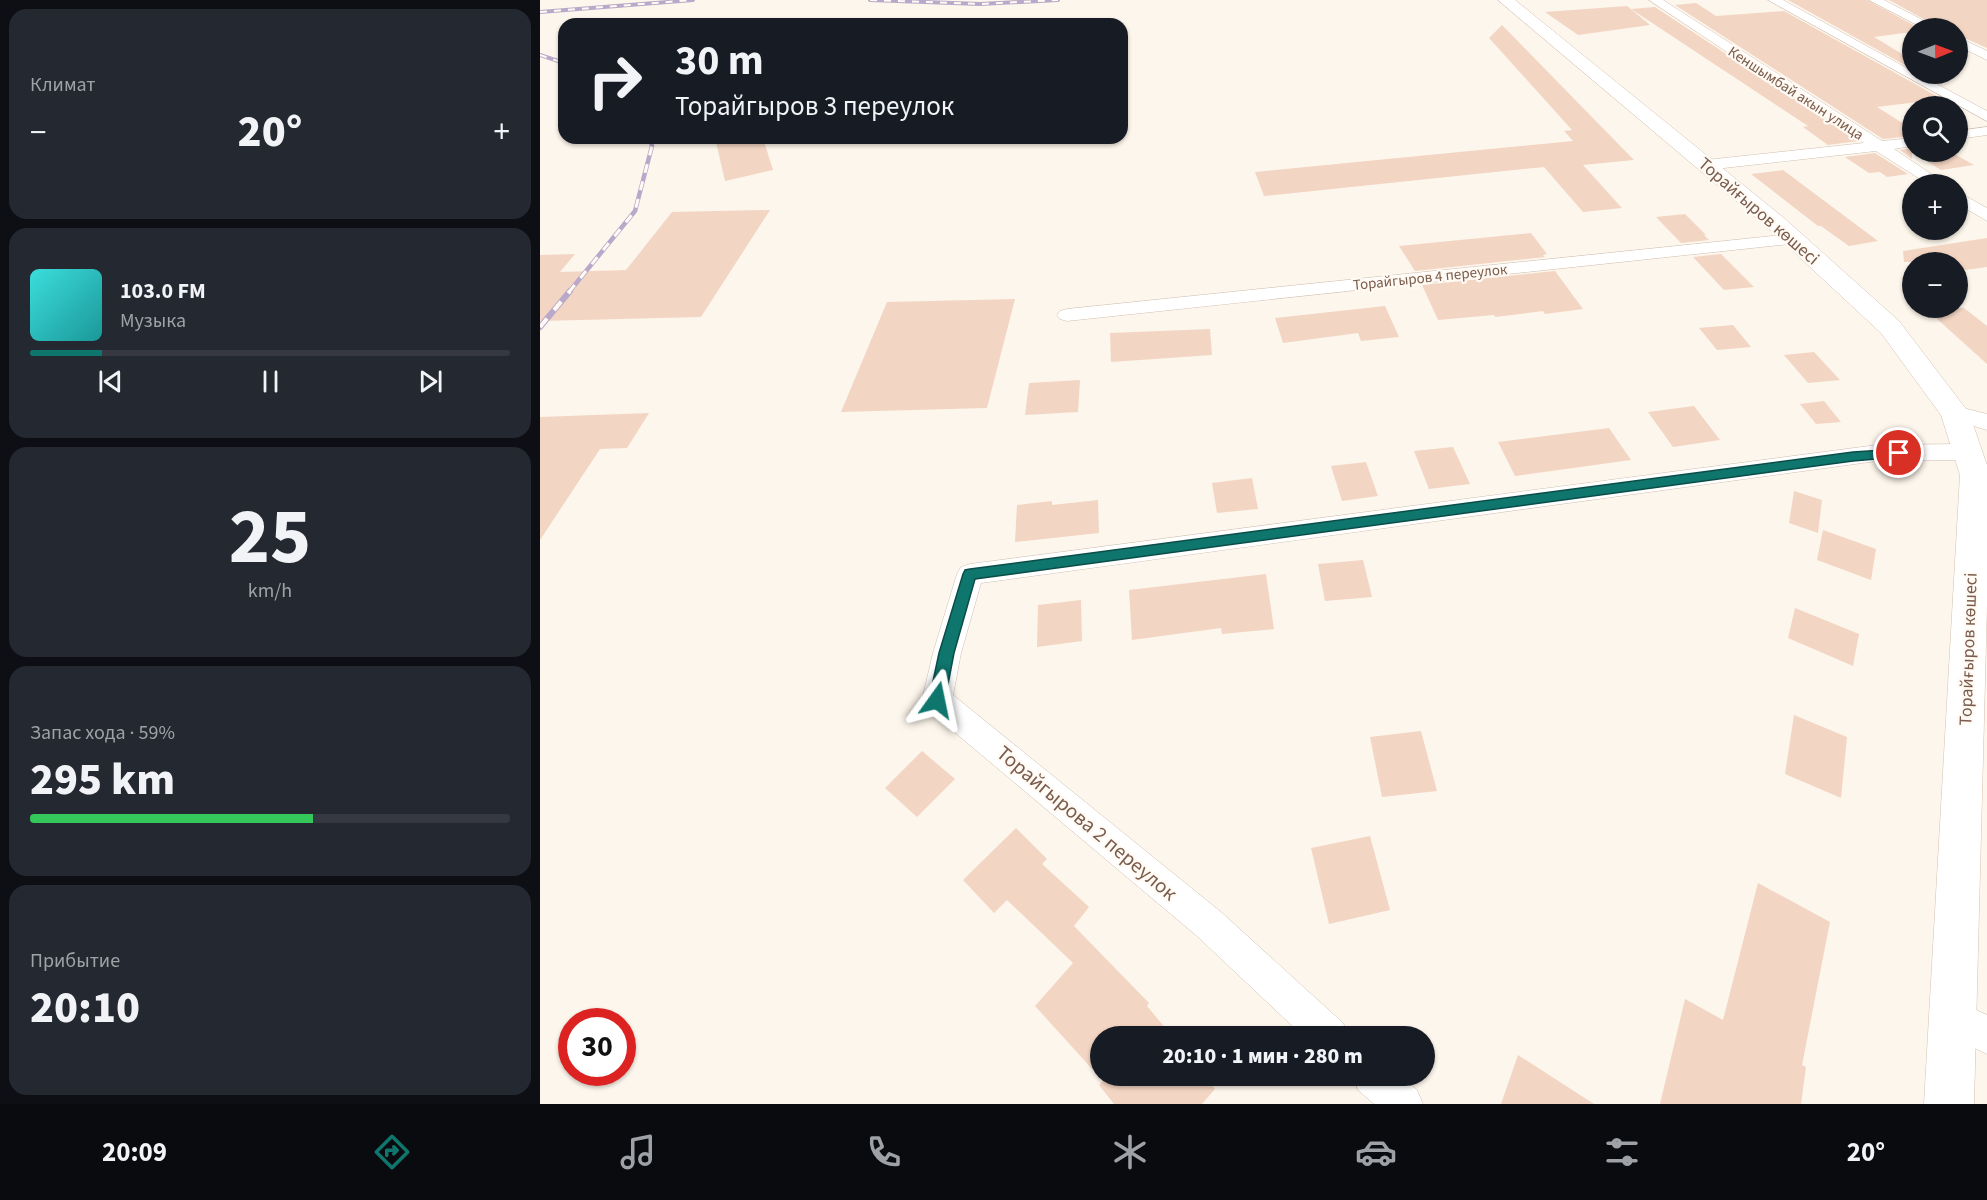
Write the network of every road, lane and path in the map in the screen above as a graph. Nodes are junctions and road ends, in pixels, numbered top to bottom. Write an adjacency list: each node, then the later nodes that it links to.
1 (1506, 0): 13 (street, Торайғыров көшесі)
2 (1655, 0): 12 (street, Кеншымбай акын улица)
3 (1773, 0): 8 (street)
4 (1875, 0): 5 (street)
5 (1912, 18)
6 (1968, 46): 7 (street)
7 (1987, 56)
8 (1987, 117)
9 (1987, 131): 10 (street)
10 (1968, 134)
11 (1902, 143): 12 (street)
12 (1878, 147): 13 (street); 14 (street, Кеншымбай акын улица)
13 (1706, 165): 17 (street, Торайғыров көшесі)
14 (1922, 174)
15 (1968, 204): 16 (street)
16 (1987, 216)
17 (1793, 239): 18 (street, Торайгыров 4 переулок); 19 (street, Торайғыров көшесі)
18 (1067, 315)
19 (1955, 413): 20 (street); 21 (street, Торайғыров көшесі)
20 (1987, 422)
21 (1968, 452): 22 (street, Торайғыров көшесі); 23 (street, Торайгырова 2 переулок)
22 (1952, 1018): 24 (street); 27 (street, Торайғыров көшесі)
23 (1319, 1026)
24 (1987, 1035)
25 (1383, 1086): 26 (street)
26 (1403, 1104)
27 (1949, 1104)

